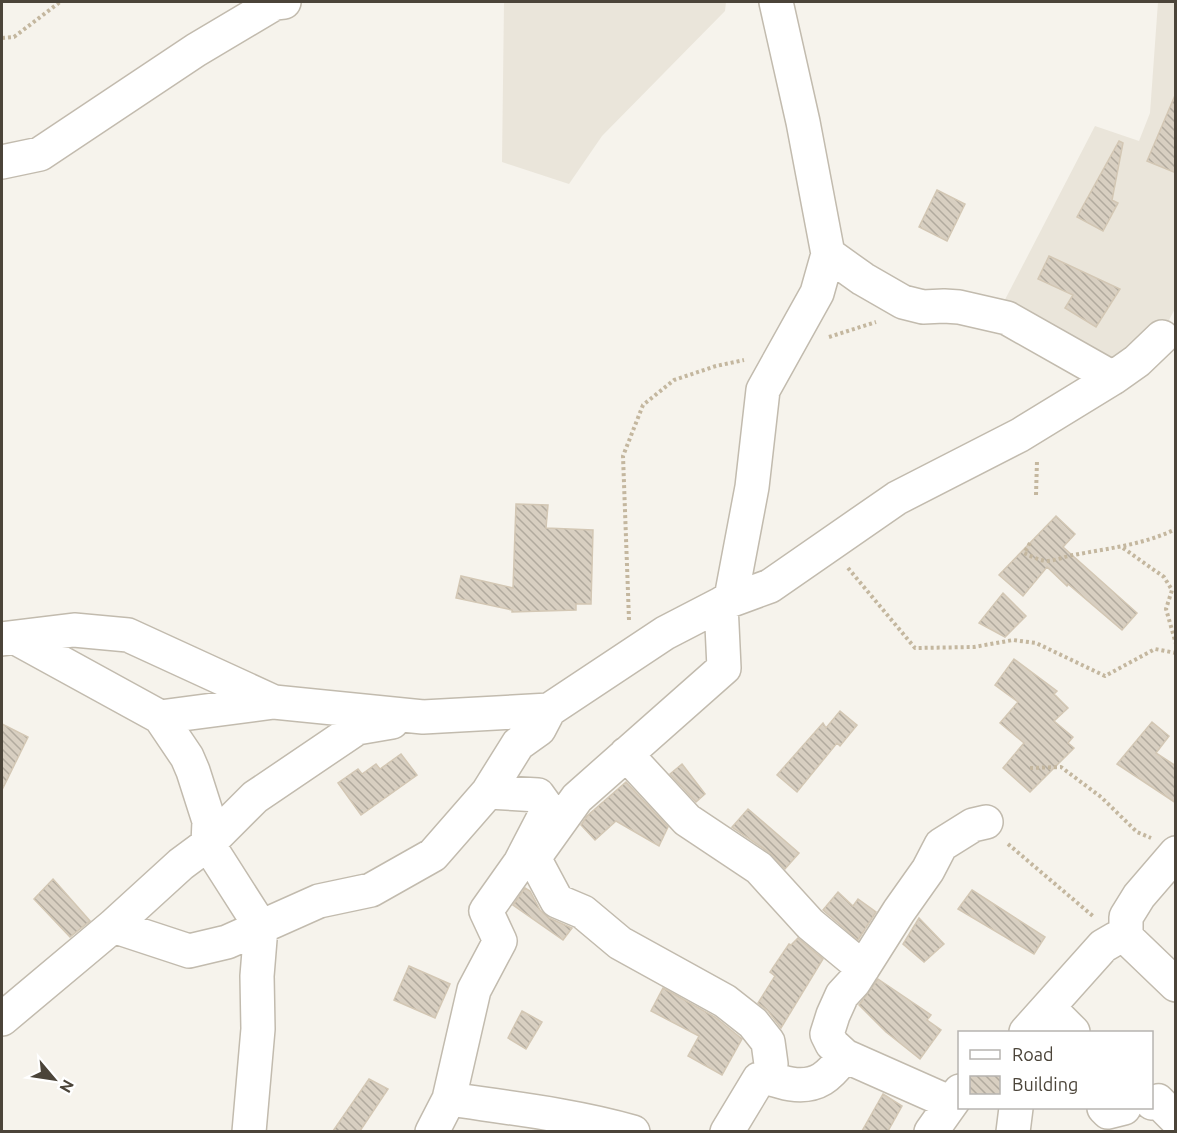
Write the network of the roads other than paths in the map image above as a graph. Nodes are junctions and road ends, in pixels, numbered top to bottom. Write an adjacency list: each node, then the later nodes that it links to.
1 (284, 2): 3 (street)
2 (776, 2): 4 (street)
3 (2, 162)
4 (828, 254): 6 (street); 7 (street)
5 (1162, 338): 6 (street)
6 (1113, 378): 7 (street)
7 (721, 604): 10 (street); 13 (street)
8 (9, 639): 9 (street); 11 (street)
9 (274, 702): 11 (street); 12 (street)
10 (549, 710): 12 (street); 14 (street)
11 (160, 717): 16 (street)
12 (423, 717): 16 (street)
13 (627, 754): 18 (street); 22 (street)
14 (488, 792): 18 (street); 20 (street)
15 (986, 822): 22 (street)
16 (208, 844): 19 (street); 20 (street)
17 (1166, 847): 21 (street)
18 (527, 861): 29 (street); 31 (street)
19 (113, 926): 20 (street); 25 (street)
20 (261, 927): 35 (street)
21 (1120, 938): 23 (street); 24 (street)
22 (863, 968): 28 (street)
23 (1176, 985)
24 (1049, 1008): 26 (street); 27 (street)
25 (2, 1019)
26 (1027, 1031)
27 (1072, 1031)
28 (845, 1056): 29 (street); 30 (street)
29 (769, 1077): 38 (street)
30 (955, 1097): 39 (street)
31 (449, 1100): 36 (street); 37 (street)
32 (1153, 1103): 34 (street)
33 (1016, 1109): 40 (street)
34 (1176, 1119)
35 (249, 1131)
36 (432, 1131)
37 (633, 1131)
38 (727, 1131)
39 (931, 1131)
40 (1013, 1131)

